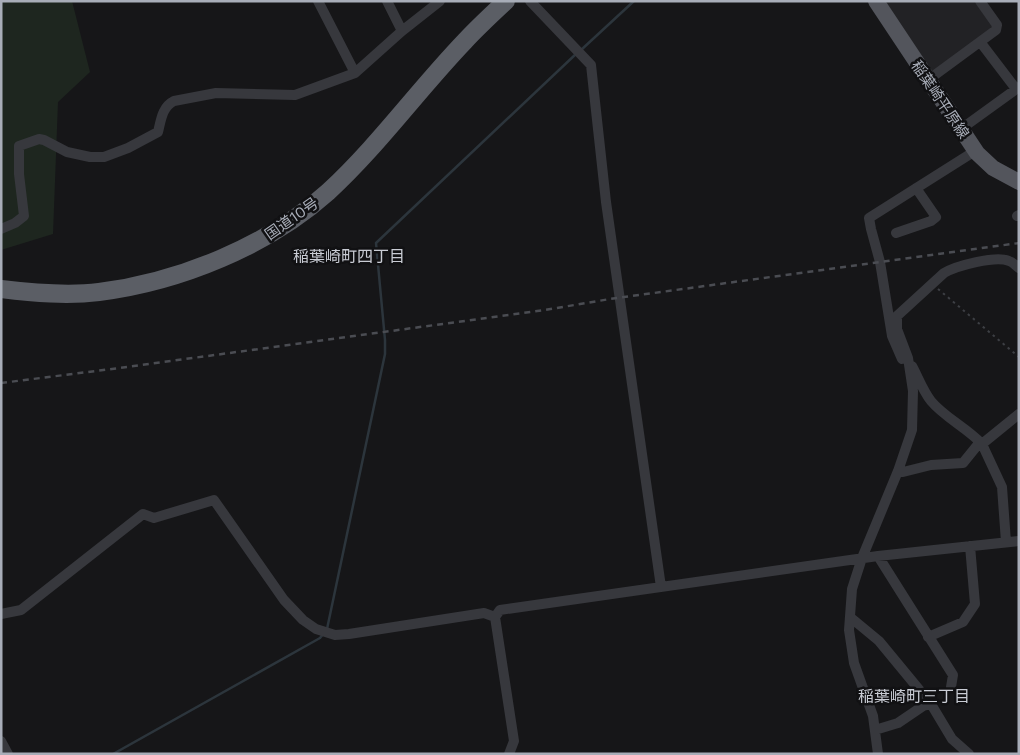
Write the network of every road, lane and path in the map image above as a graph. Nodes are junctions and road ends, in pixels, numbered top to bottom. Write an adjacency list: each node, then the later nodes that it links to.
1 (318, 1): 10 (street)
2 (387, 1): 8 (street)
3 (440, 1): 8 (street)
4 (506, 1): 21 (highway, 国道10号)
5 (530, 1): 33 (street)
6 (876, 1): 11 (main road, 稲葉崎平原線)
7 (980, 1): 9 (street)
8 (402, 31): 10 (street)
9 (981, 43): 11 (street); 12 (street)
10 (355, 72): 17 (street)
11 (928, 80): 13 (main road, 稲葉崎平原線)
12 (1018, 88): 13 (street)
13 (961, 129): 14 (main road, 稲葉崎平原線)
14 (975, 150): 15 (main road, 稲葉崎平原線); 16 (street)
15 (1019, 182)
16 (916, 188): 18 (street); 24 (street)
17 (1, 229)
18 (896, 233)
19 (1019, 268): 20 (street)
20 (932, 284): 22 (path); 23 (street)
21 (1, 289)
22 (1019, 357)
23 (908, 358): 24 (street); 26 (street)
24 (911, 380): 27 (street)
25 (1019, 414): 26 (street)
26 (981, 443): 27 (street); 29 (street)
27 (898, 471): 32 (street)
28 (1019, 541): 29 (street)
29 (1006, 542): 30 (street)
30 (970, 546): 31 (street); 37 (street)
31 (878, 556): 32 (street); 37 (street)
32 (862, 558): 33 (street); 36 (street)
33 (661, 587): 35 (street)
34 (1, 614): 35 (street)
35 (496, 617): 43 (street)
36 (850, 618): 39 (street); 40 (street)
37 (928, 638): 38 (street)
38 (951, 687)
39 (931, 704): 40 (street); 45 (street)
40 (875, 730): 44 (street)
41 (1, 740): 42 (street)
42 (8, 754)
43 (509, 754)
44 (878, 754)
45 (969, 754)

